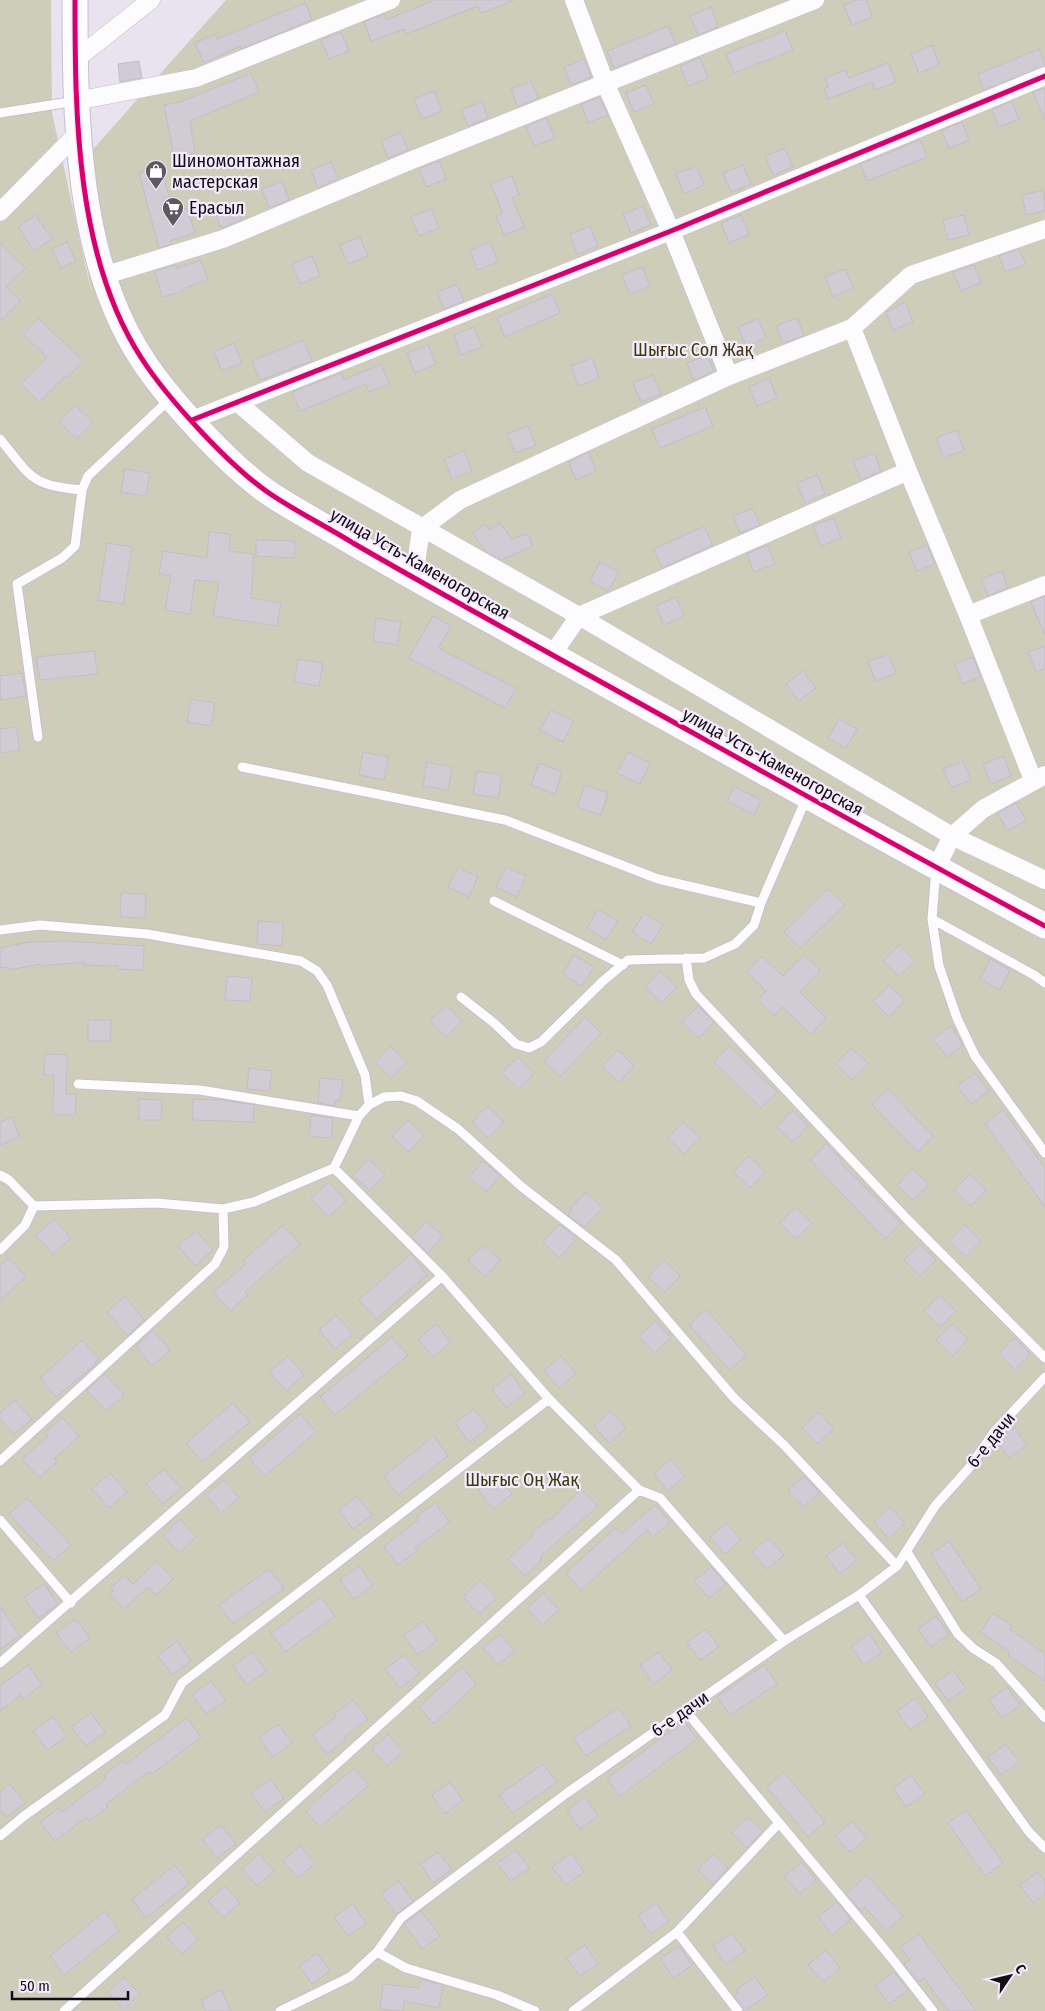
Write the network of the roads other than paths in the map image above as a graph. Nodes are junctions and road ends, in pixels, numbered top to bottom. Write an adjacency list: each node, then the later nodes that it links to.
1 (75, 0): 6 (street, улица Усть-Каменогорская)
2 (151, 0): 6 (street)
3 (391, 0): 9 (street)
4 (574, 0): 8 (street)
5 (815, 0): 8 (street)
6 (75, 60): 9 (street, улица Усть-Каменогорская)
7 (1045, 76): 14 (street)
8 (606, 85): 14 (street); 15 (street)
9 (76, 100): 10 (lane); 11 (street, улица Усть-Каменогорская)
10 (0, 113)
11 (78, 133): 12 (street); 15 (street, улица Усть-Каменогорская)
12 (0, 212)
13 (1045, 229): 16 (street)
14 (671, 231): 17 (street); 19 (street)
15 (103, 276): 18 (street, улица Усть-Каменогорская)
16 (852, 328): 17 (street); 22 (street)
17 (729, 376): 24 (street)
18 (172, 397): 20 (street, улица Усть-Каменогорская); 23 (lane)
19 (237, 402): 20 (street); 24 (street)
20 (192, 420): 25 (street, улица Усть-Каменогорская)
21 (0, 439): 23 (lane)
22 (908, 471): 27 (street); 28 (street)
23 (82, 490): 30 (lane)
24 (421, 528): 25 (street); 28 (street)
25 (414, 578): 29 (street, улица Усть-Каменогорская)
26 (1045, 585): 27 (street)
27 (968, 615): 32 (street)
28 (579, 616): 29 (street); 34 (street)
29 (552, 655): 33 (street, улица Усть-Каменогорская)
30 (38, 737)
31 (242, 766): 38 (lane)
32 (1039, 777): 34 (street)
33 (807, 796): 35 (street, улица Усть-Каменогорская); 38 (lane)
34 (952, 836): 35 (street); 36 (street)
35 (936, 868): 39 (lane); 40 (street, улица Усть-Каменогорская)
36 (1045, 880)
37 (494, 901): 43 (lane)
38 (761, 902): 42 (lane)
39 (932, 919): 44 (lane); 49 (lane)
40 (1045, 926)
41 (0, 930): 47 (lane)
42 (686, 958): 43 (lane); 56 (lane)
43 (623, 964): 45 (lane)
44 (1045, 983)
45 (461, 997)
46 (78, 1084): 48 (lane)
47 (369, 1105): 48 (lane); 63 (lane)
48 (359, 1116): 50 (lane)
49 (1045, 1153)
50 (334, 1168): 53 (lane); 55 (lane)
51 (0, 1176): 52 (lane)
52 (34, 1206): 53 (lane); 54 (lane)
53 (223, 1209): 59 (lane)
54 (0, 1250)
55 (442, 1276): 58 (lane); 65 (lane)
56 (1045, 1358)
57 (1045, 1377): 62 (lane, 6-е дачи)
58 (548, 1399): 60 (lane); 71 (lane)
59 (0, 1461)
60 (639, 1490): 66 (lane); 75 (lane)
61 (0, 1520): 65 (lane)
62 (907, 1552): 63 (lane, 6-е дачи); 69 (lane)
63 (897, 1566): 64 (lane, 6-е дачи)
64 (858, 1595): 66 (lane, 6-е дачи); 72 (lane)
65 (71, 1603): 67 (lane)
66 (784, 1642): 68 (lane, 6-е дачи)
67 (0, 1663)
68 (685, 1710): 70 (lane); 74 (lane, 6-е дачи)
69 (1045, 1718)
70 (779, 1823): 73 (lane); 80 (lane)
71 (0, 1836)
72 (1045, 1848)
73 (677, 1932): 78 (lane); 79 (lane)
74 (377, 1952): 76 (lane, 6-е дачи); 77 (lane)
75 (69, 2010)
76 (280, 2011)
77 (535, 2011)
78 (573, 2011)
79 (738, 2011)
80 (933, 2011)

